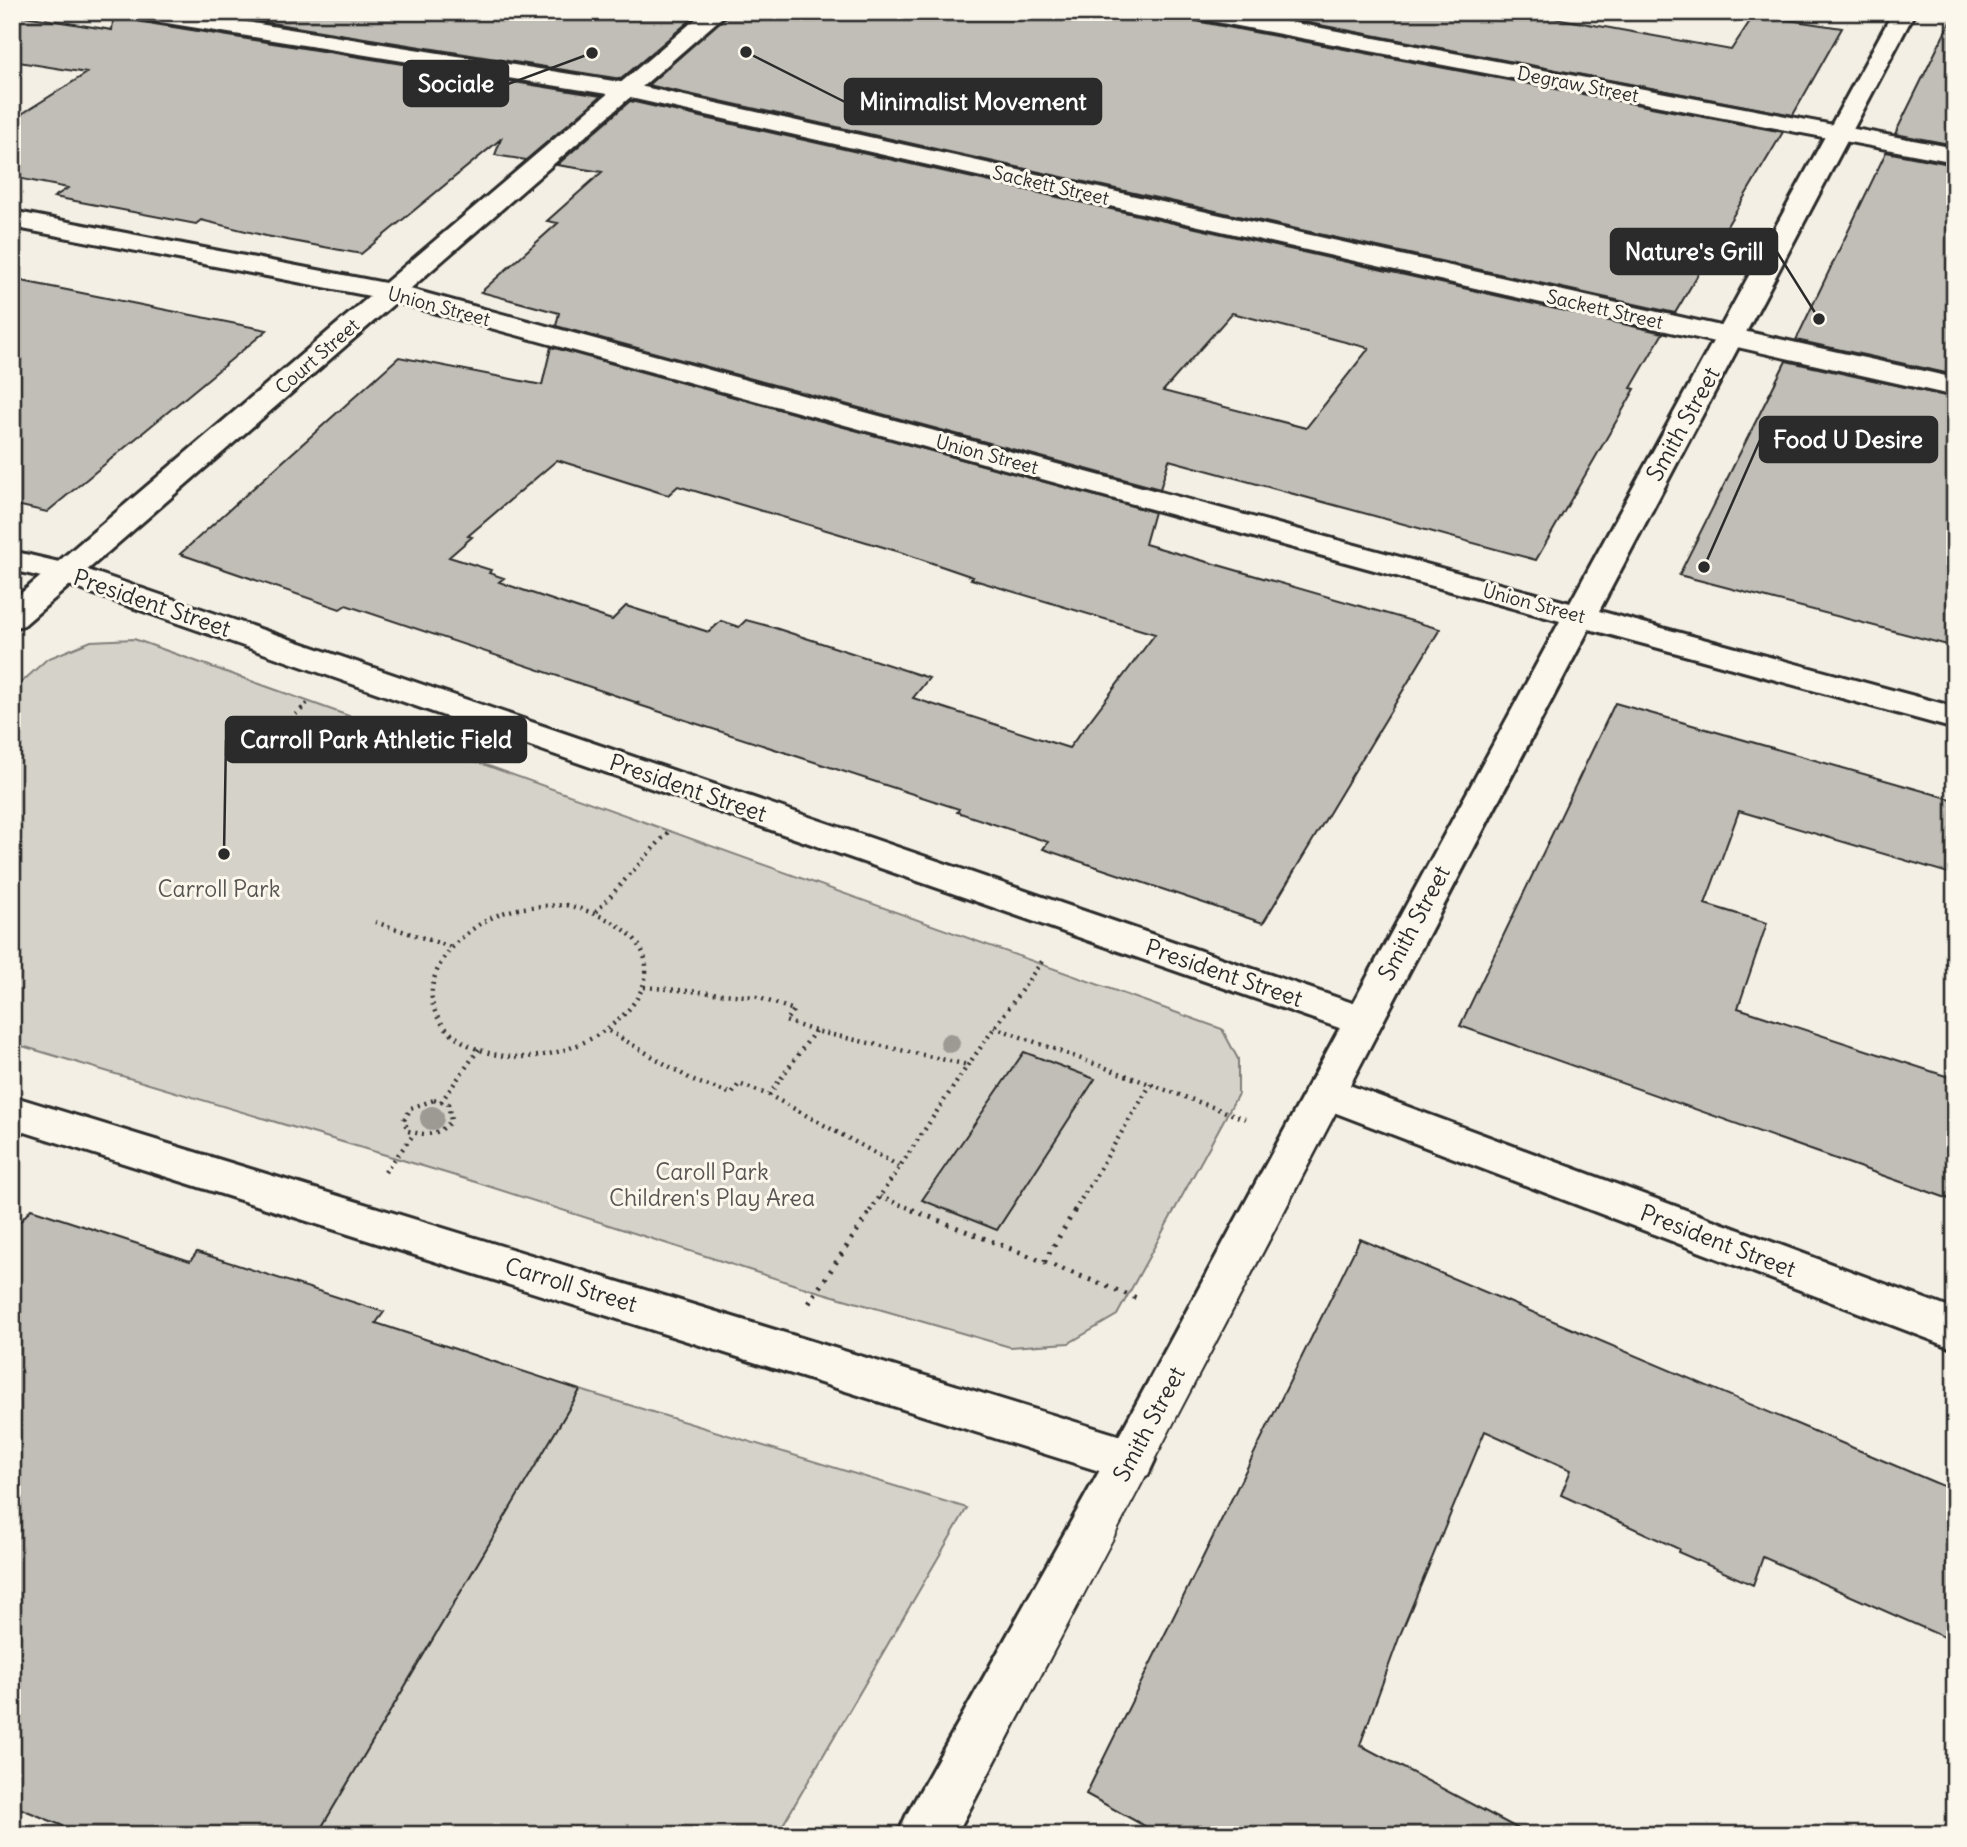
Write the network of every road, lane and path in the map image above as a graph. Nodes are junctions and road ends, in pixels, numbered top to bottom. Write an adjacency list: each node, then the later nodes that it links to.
1 (142, 12): 5 (street, Sackett Street)
2 (717, 12): 5 (street, Court Street)
3 (1201, 12): 6 (street, Degraw Street)
4 (1903, 12): 6 (street, Smith Street)
5 (626, 90): 9 (street, Court Street); 10 (street, Sackett Street)
6 (1839, 133): 7 (street, Degraw Street); 10 (street, Smith Street)
7 (1955, 155)
8 (12, 219): 9 (street, Union Street)
9 (389, 292): 13 (street, Court Street); 14 (street, Union Street)
10 (1731, 337): 11 (street, Sackett Street); 14 (street, Smith Street)
11 (1955, 387)
12 (12, 560): 13 (street, President Street)
13 (65, 573): 15 (street, Court Street); 25 (street, President Street)
14 (1579, 615): 17 (street, Union Street); 25 (street, Smith Street)
15 (12, 618)
16 (317, 695): 18 (path)
17 (1955, 718)
18 (290, 719)
19 (677, 822): 20 (path)
20 (596, 912): 22 (path); 24 (path)
21 (374, 922): 22 (path)
22 (450, 947): 29 (path)
23 (1048, 952): 26 (path)
24 (644, 986): 27 (path); 28 (path)
25 (1362, 1021): 32 (street, Smith Street)
26 (994, 1027): 30 (path); 31 (path)
27 (609, 1031): 29 (path); 33 (path)
28 (815, 1031): 30 (path); 33 (path)
29 (479, 1049): 34 (path)
30 (968, 1065): 38 (path)
31 (1151, 1084): 36 (path); 41 (path)
32 (1325, 1092): 44 (street, President Street); 45 (street, Smith Street)
33 (769, 1095): 38 (path)
34 (441, 1102): 37 (path); 37 (path)
35 (12, 1112): 45 (street, Carroll Street)
36 (1245, 1119)
37 (414, 1135): 39 (path)
38 (899, 1166): 40 (path)
39 (385, 1172)
40 (880, 1197): 41 (path); 43 (path)
41 (1044, 1262): 42 (path)
42 (1139, 1299)
43 (809, 1303)
44 (1955, 1330)
45 (1130, 1460): 46 (street, Smith Street)
46 (926, 1835)

